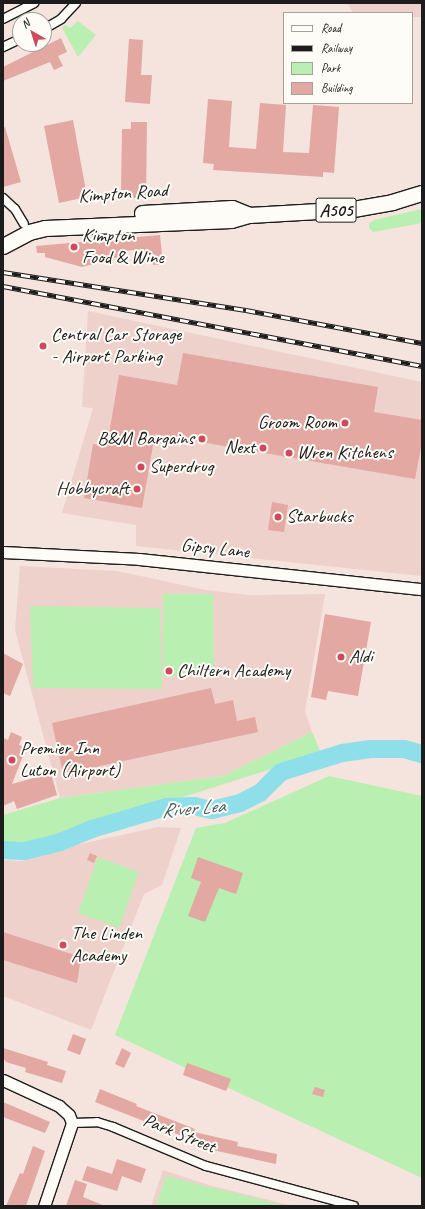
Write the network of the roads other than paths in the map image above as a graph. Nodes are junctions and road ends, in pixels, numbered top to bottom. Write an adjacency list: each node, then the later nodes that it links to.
1 (34, 3): 3 (street)
2 (76, 3): 4 (street)
3 (3, 19)
4 (52, 24)
5 (422, 193): 7 (highway, Kimpton Road / A505)
6 (3, 198): 8 (street)
7 (249, 215): 8 (highway, Kimpton Road / A505); 10 (highway, Kimpton Road / A505)
8 (24, 224): 9 (highway, Kimpton Road / A505)
9 (3, 237)
10 (3, 246)
11 (3, 552): 12 (main road, Gipsy Lane)
12 (422, 589)
13 (3, 1080): 14 (main road)
14 (72, 1123): 15 (main road); 16 (street, Park Street)
15 (44, 1206)
16 (354, 1206)

